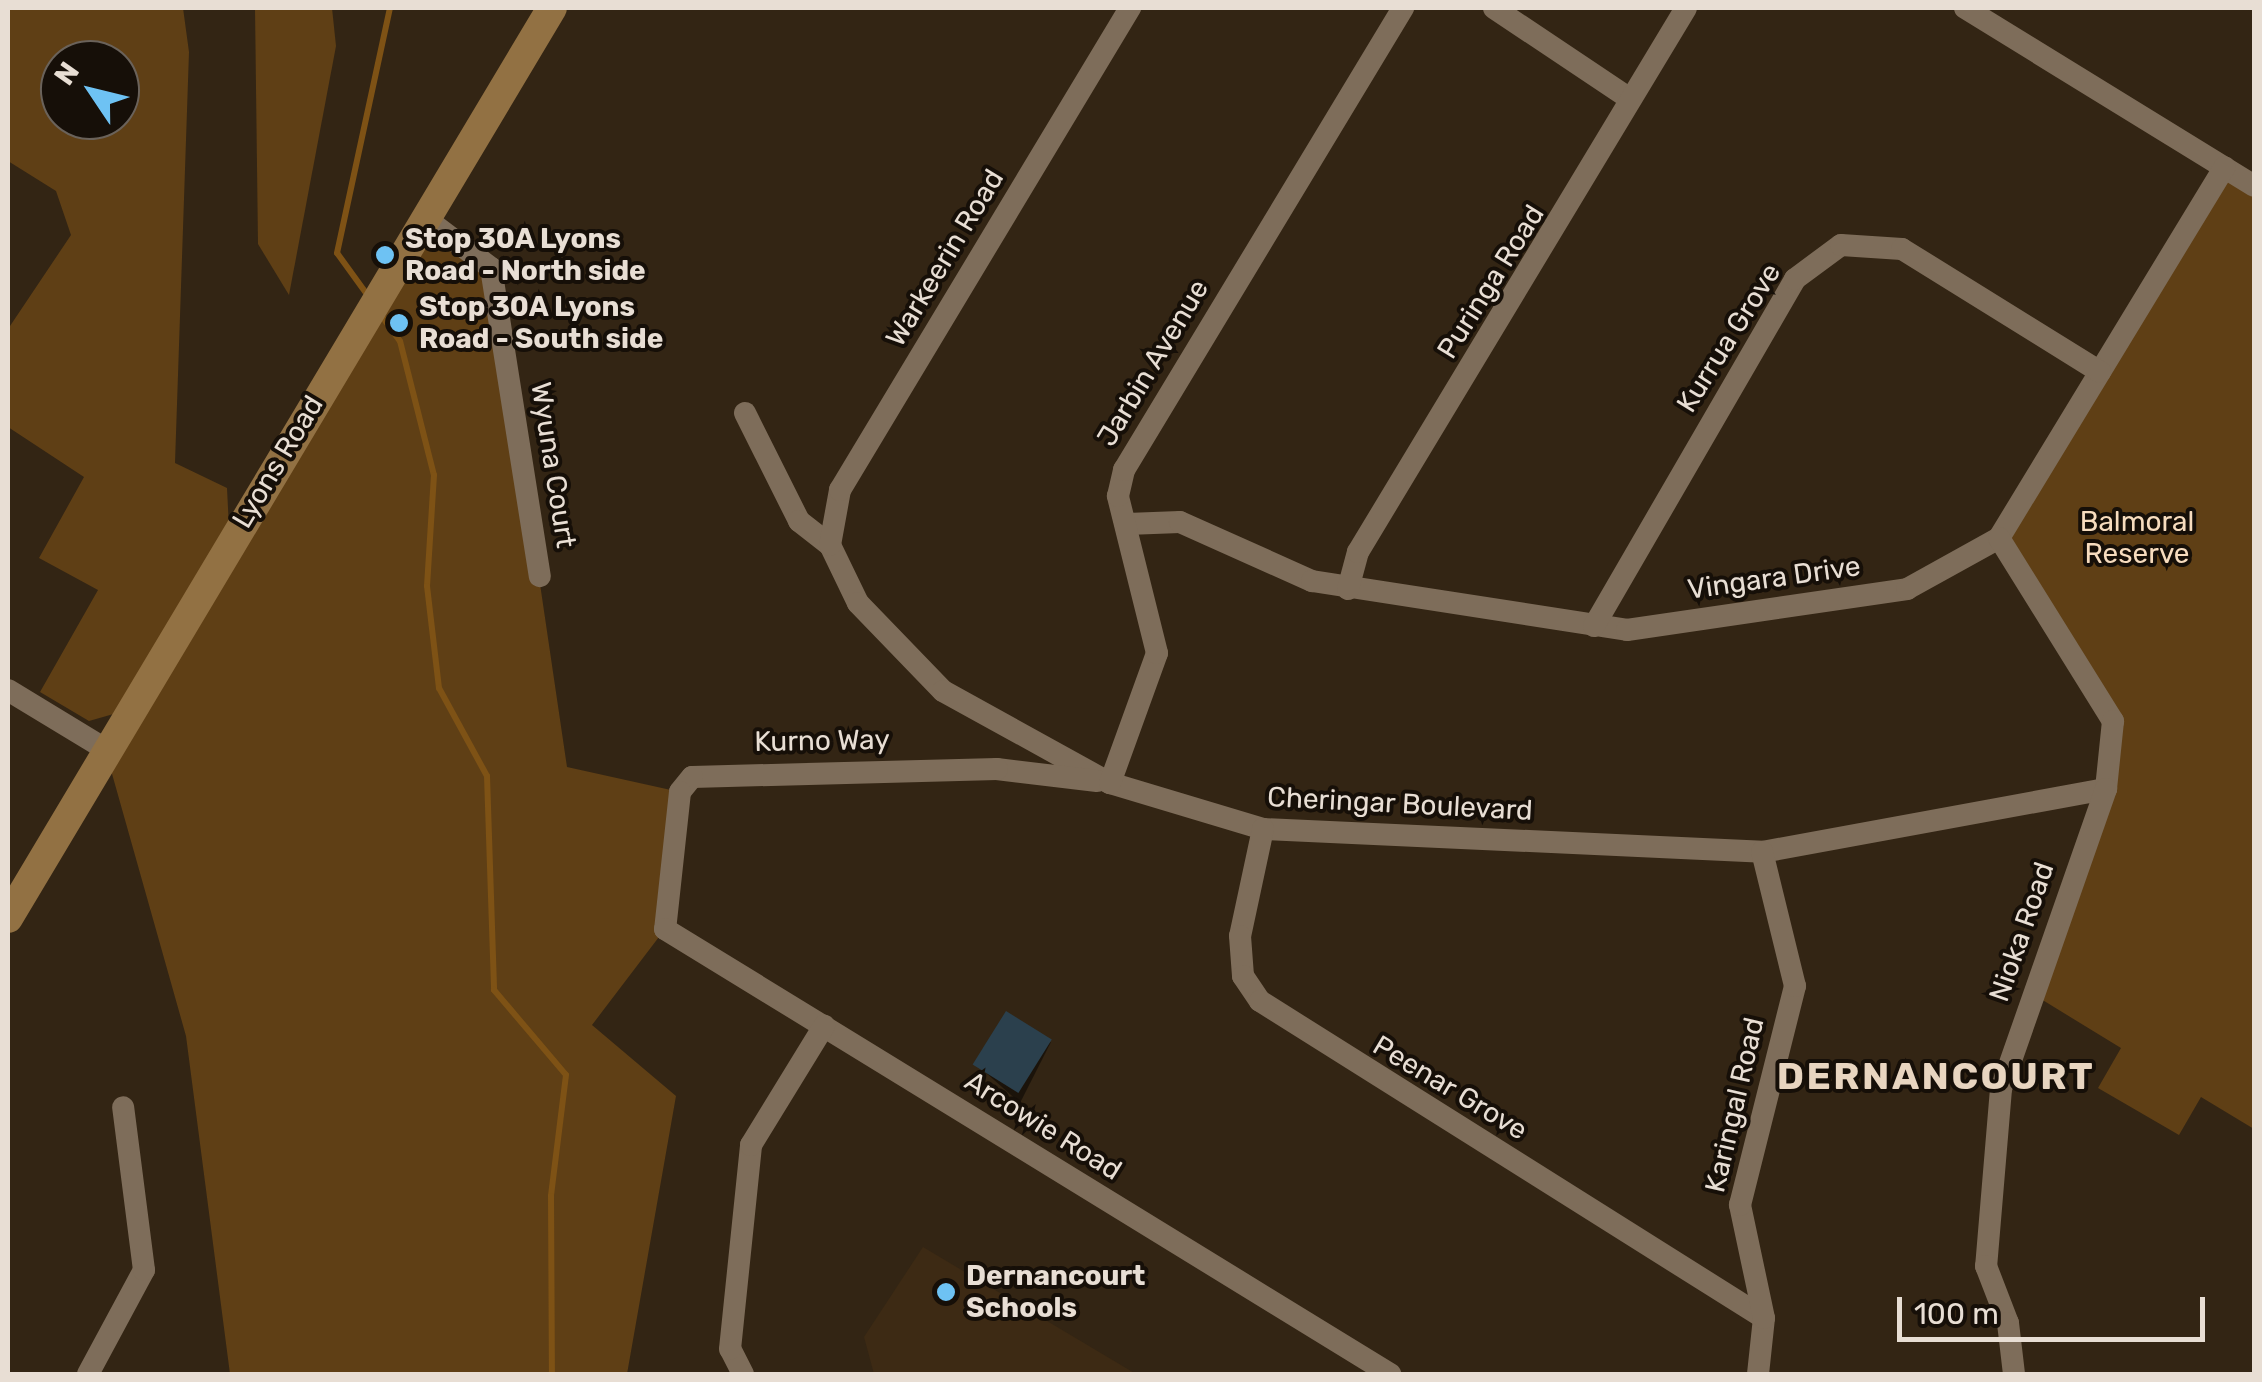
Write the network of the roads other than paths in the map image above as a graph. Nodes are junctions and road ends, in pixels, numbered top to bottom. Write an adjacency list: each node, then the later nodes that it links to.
1 (552, 8): 10 (street, Lyons Road)
2 (1130, 8): 15 (street, Warkeerin Road)
3 (1403, 8): 13 (street, Jarbin Avenue)
4 (1494, 8): 7 (street)
5 (1686, 8): 7 (street, Puringa Road)
6 (1965, 8): 8 (street)
7 (1630, 99): 17 (street, Puringa Road)
8 (2225, 168): 9 (street); 11 (street)
9 (2254, 186)
10 (425, 218): 16 (street, Wyuna Court); 20 (street, Lyons Road)
11 (2100, 372): 14 (street); 18 (street, Kurrua Grove)
12 (745, 412): 15 (street, Cheringar Boulevard)
13 (1127, 524): 17 (street, Vingara Drive); 21 (street, Jarbin Avenue)
14 (2000, 538): 18 (street, Vingara Drive); 22 (street, Nioka Road)
15 (830, 545): 21 (street, Cheringar Boulevard)
16 (540, 576)
17 (1348, 588): 18 (street, Vingara Drive)
18 (1594, 626)
19 (8, 690): 20 (street)
20 (104, 749): 25 (street, Lyons Road)
21 (1110, 783): 23 (street, Cheringar Boulevard); 26 (street, Kurno Way)
22 (2106, 789): 24 (street, Cheringar Boulevard); 34 (street, Nioka Road)
23 (1264, 829): 24 (street, Cheringar Boulevard); 29 (street, Peenar Grove)
24 (1762, 852): 29 (street, Karingal Road)
25 (8, 918)
26 (665, 929): 27 (street, Arcowie Road)
27 (824, 1026): 31 (street); 32 (street, Arcowie Road)
28 (123, 1108): 30 (street)
29 (1764, 1318): 33 (street, Karingal Road)
30 (88, 1374)
31 (743, 1374)
32 (1390, 1374)
33 (1758, 1374)
34 (2014, 1374)

